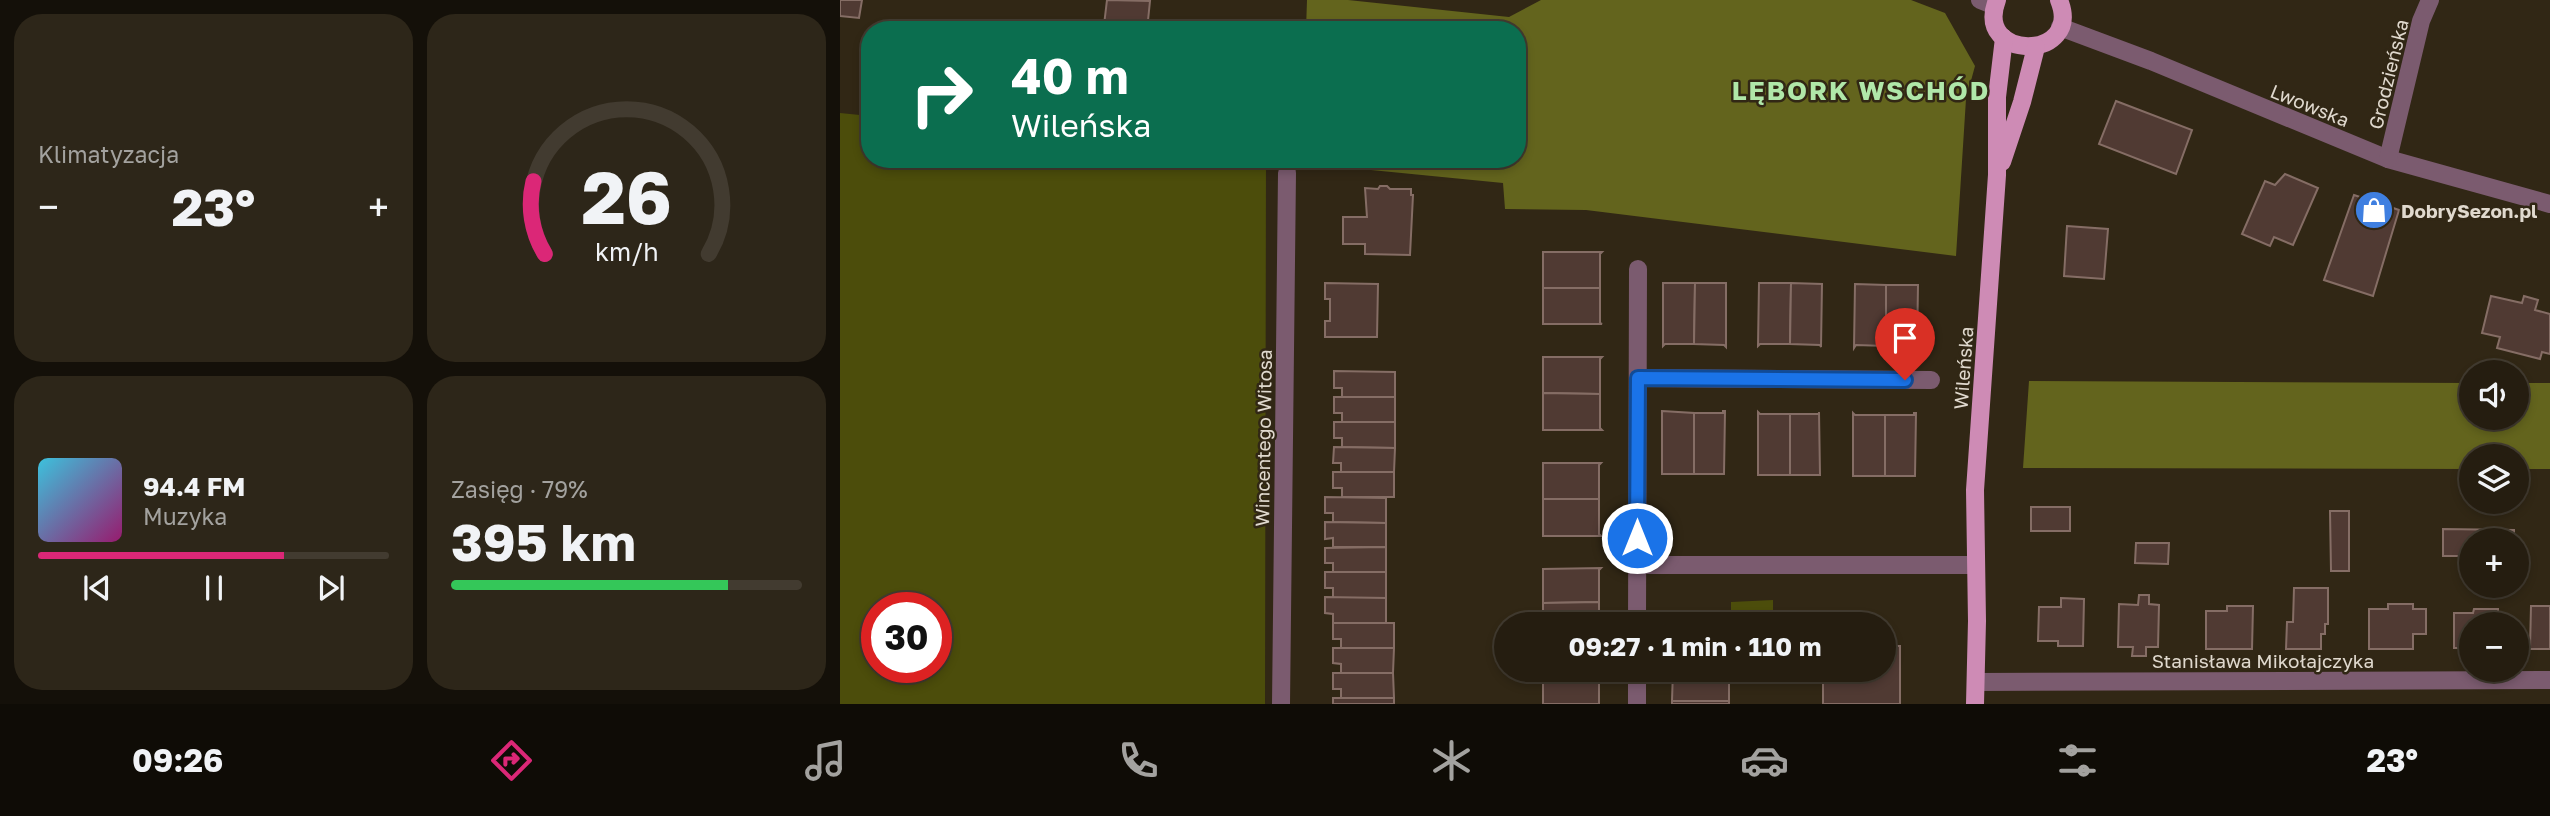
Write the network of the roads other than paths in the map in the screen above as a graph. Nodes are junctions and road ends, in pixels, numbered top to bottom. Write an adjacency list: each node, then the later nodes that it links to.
1 (2059, 0): 4 (main road)
2 (2430, 0): 7 (street, Grodzieńska)
3 (1991, 2): 5 (main road)
4 (2060, 27): 6 (main road); 7 (street, Lwowska)
5 (2004, 38): 6 (main road); 9 (main road, Wileńska)
6 (2036, 47): 9 (main road, Wileńska)
7 (2388, 159): 10 (street, Lwowska)
8 (1287, 173): 20 (street, Wincentego Witosa)
9 (1997, 175): 15 (main road, Wileńska)
10 (2550, 204)
11 (1638, 269): 12 (street)
12 (1638, 378): 13 (street, Wileńska); 14 (street)
13 (1931, 380)
14 (1637, 565): 15 (street); 16 (street)
15 (1975, 565): 19 (main road, Wileńska)
16 (1637, 612)
17 (2550, 680): 19 (street, Stanisława Mikołajczyka)
18 (1637, 682): 21 (street)
19 (1976, 682): 22 (main road, Wileńska)
20 (1281, 704)
21 (1637, 704)
22 (1975, 704)

